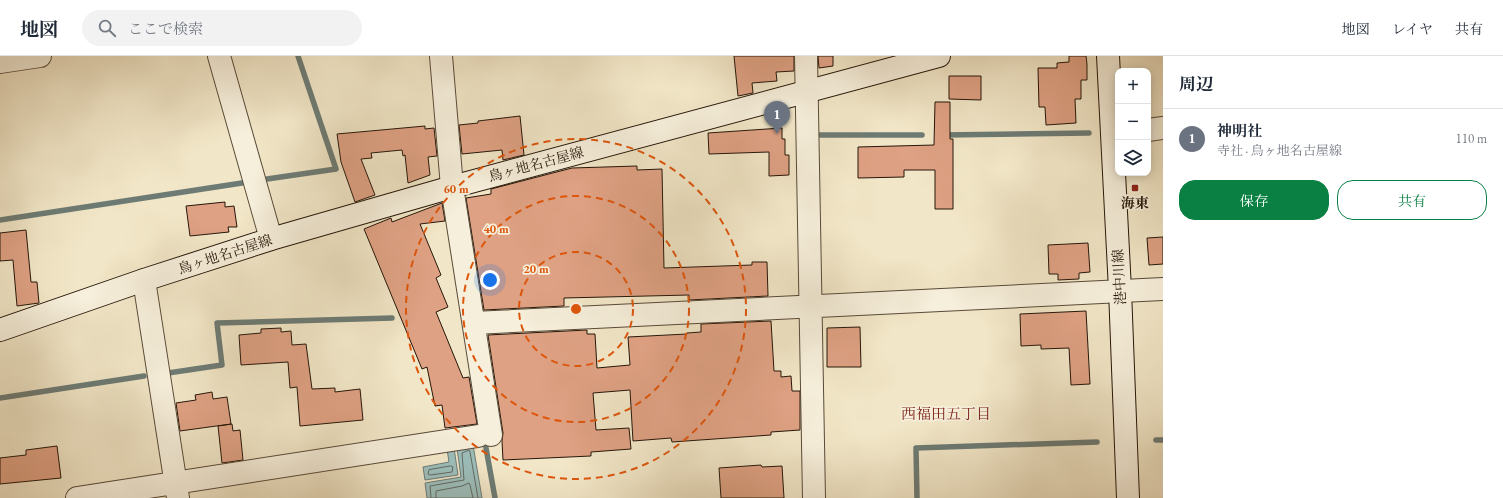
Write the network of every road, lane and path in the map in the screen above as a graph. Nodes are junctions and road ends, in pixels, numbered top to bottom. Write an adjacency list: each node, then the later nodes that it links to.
1 (40, 56): 8 (street)
2 (219, 56): 15 (street)
3 (427, 56): 14 (street)
4 (441, 56): 14 (street)
5 (806, 56): 9 (street)
6 (939, 56): 9 (street, 鳥ヶ地名古屋線)
7 (1108, 56): 12 (street, 港中川線)
8 (0, 62)
9 (807, 90): 14 (street, 鳥ヶ地名古屋線); 19 (street)
10 (1163, 128): 11 (street)
11 (1151, 130)
12 (1115, 135)
13 (1115, 140): 18 (street, 港中川線)
14 (445, 189): 15 (street, 鳥ヶ地名古屋線); 20 (street)
15 (271, 239): 16 (street, 鳥ヶ地名古屋線)
16 (144, 280): 21 (street, 鳥ヶ地名古屋線); 22 (street)
17 (1163, 289): 18 (street)
18 (1120, 290): 19 (street); 25 (street, 港中川線)
19 (811, 306): 20 (street); 24 (street)
20 (474, 324): 22 (street)
21 (0, 330)
22 (176, 490): 23 (street)
23 (77, 498)
24 (814, 498)
25 (1128, 498)

